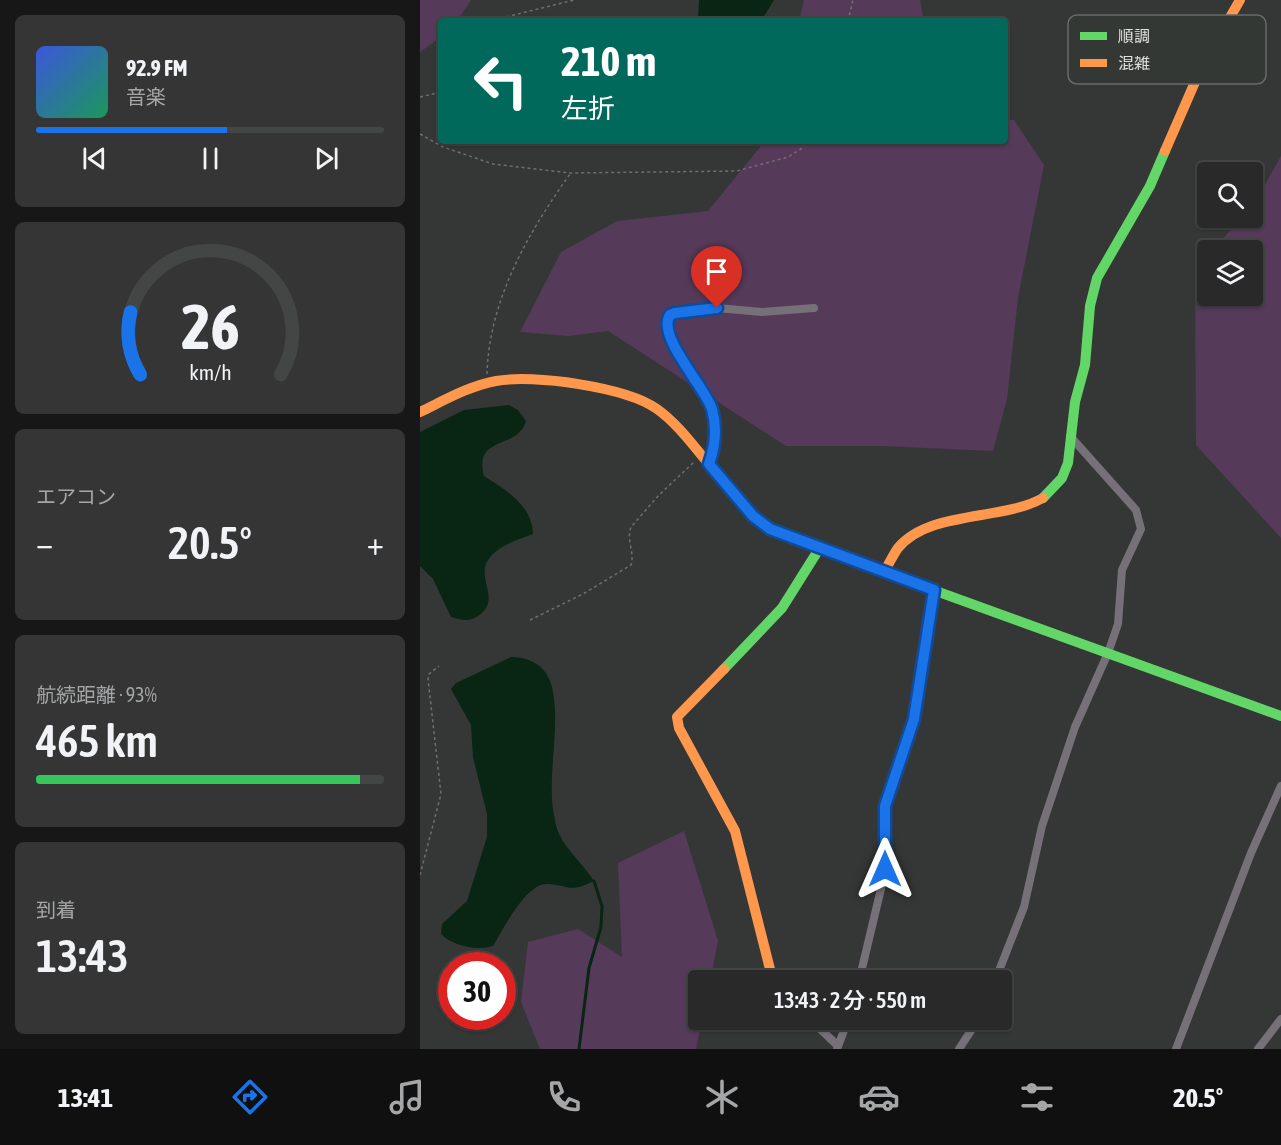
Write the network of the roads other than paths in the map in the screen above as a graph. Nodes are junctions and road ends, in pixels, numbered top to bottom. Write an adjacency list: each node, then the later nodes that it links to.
1 (1240, 0): 2 (street)
2 (1231, 15)
3 (1194, 84): 6 (street)
4 (814, 308): 7 (street)
5 (420, 412): 7 (street)
6 (1070, 436): 9 (street); 11 (street)
7 (709, 464): 8 (street)
8 (819, 549): 9 (street); 14 (street)
9 (884, 572): 10 (street)
10 (934, 590): 11 (street); 15 (street)
11 (1108, 653): 12 (street); 16 (street)
12 (1281, 716)
13 (1281, 786): 23 (street)
14 (770, 970)
15 (862, 970)
16 (999, 970)
17 (1281, 1019): 24 (street)
18 (821, 1030): 21 (street)
19 (844, 1030): 21 (street)
20 (971, 1030): 22 (street)
21 (838, 1048)
22 (959, 1049)
23 (1176, 1049)
24 (1258, 1049)

